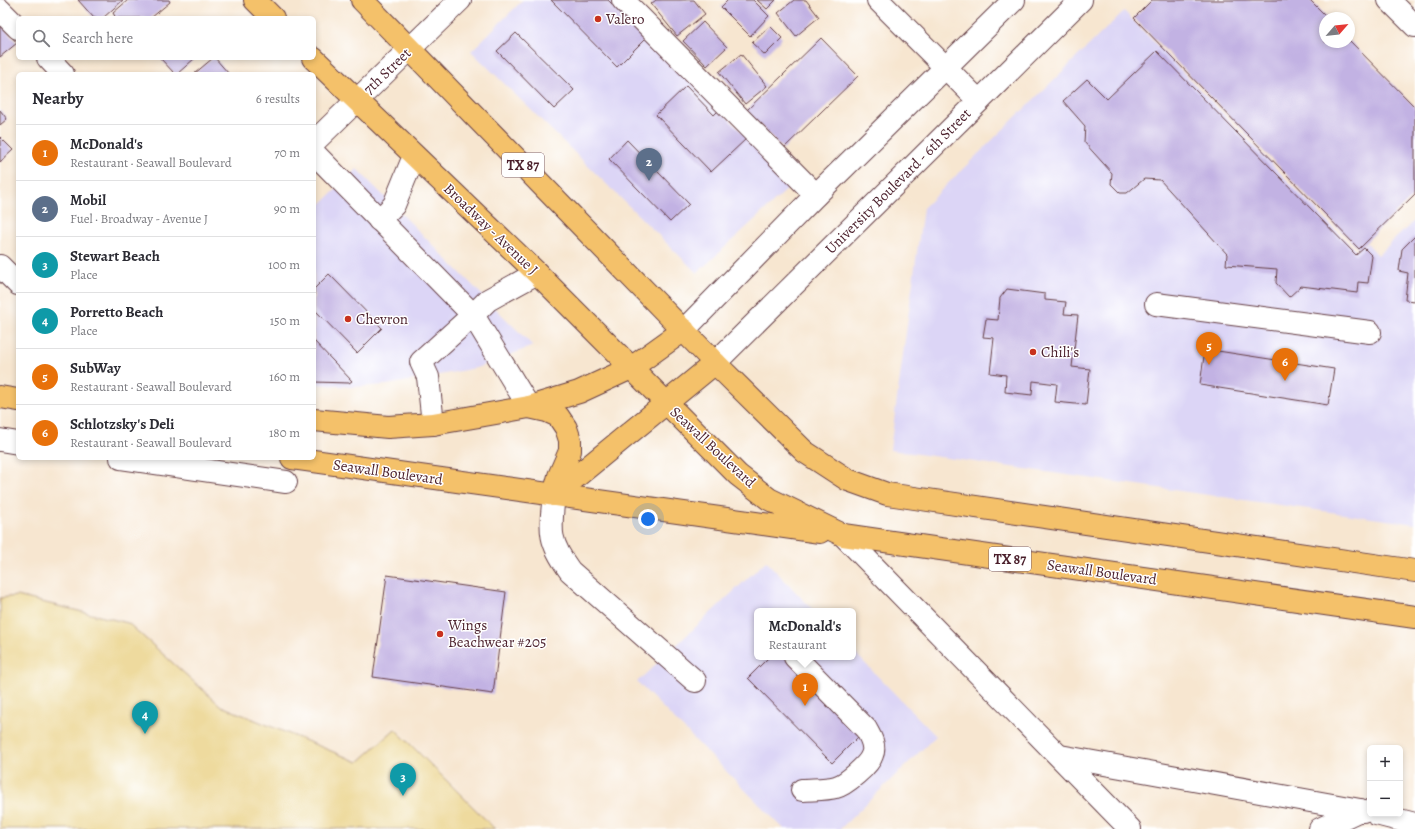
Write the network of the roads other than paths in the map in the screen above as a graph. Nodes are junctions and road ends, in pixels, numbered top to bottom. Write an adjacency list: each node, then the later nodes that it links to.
1 (255, 0): 10 (main road)
2 (362, 0): 13 (main road, TX 87)
3 (460, 0): 13 (street, 7th Street)
4 (623, 0): 23 (street)
5 (878, 0): 16 (street)
6 (1014, 0): 16 (street)
7 (1081, 0): 19 (street, University Boulevard - 6th Street)
8 (1389, 0): 12 (street)
9 (0, 10): 11 (street)
10 (271, 16)
11 (16, 26)
12 (1415, 26)
13 (411, 48): 18 (street, 7th Street); 30 (main road, TX 87)
14 (50, 60): 17 (street)
15 (315, 60): 18 (main road, Broadway - Avenue J / TX 87)
16 (945, 67): 19 (street); 23 (street)
17 (61, 72)
18 (356, 101): 20 (street, 7th Street); 22 (main road, Broadway - Avenue J / TX 87)
19 (979, 101): 32 (street, University Boulevard - 6th Street)
20 (316, 140)
21 (316, 156): 24 (street)
22 (414, 156): 24 (street); 26 (main road, Broadway - Avenue J / TX 87)
23 (816, 196): 30 (street)
24 (379, 220): 29 (street)
25 (0, 266): 27 (street)
26 (537, 273): 29 (street); 33 (main road, Broadway - Avenue J / TX 87)
27 (16, 282)
28 (1156, 304): 31 (street)
29 (473, 315): 37 (street); 39 (street)
30 (684, 330): 32 (main road, TX 87); 33 (main road)
31 (1370, 332)
32 (715, 363): 36 (main road, Seawall Boulevard); 47 (main road, TX 87)
33 (631, 368): 36 (main road, Broadway - Avenue J / TX 87); 37 (main road)
34 (0, 397): 35 (main road)
35 (16, 400)
36 (666, 403): 45 (main road, Seawall Boulevard); 46 (main road, Seawall Boulevard / TX 87)
37 (529, 407): 39 (main road); 45 (main road)
38 (316, 420): 39 (main road)
39 (433, 424)
40 (0, 440): 41 (street)
41 (16, 443)
42 (135, 460): 44 (street)
43 (306, 460): 45 (main road, Seawall Boulevard)
44 (286, 482)
45 (554, 495): 46 (main road); 50 (street)
46 (843, 535): 48 (main road, Seawall Boulevard / TX 87); 51 (street)
47 (1415, 571)
48 (1415, 616)
49 (800, 660): 52 (street)
50 (695, 681)
51 (1060, 756): 53 (street); 57 (street)
52 (802, 790)
53 (1367, 812)
54 (1367, 813): 58 (street)
55 (1388, 817): 56 (street)
56 (1415, 824)
57 (1130, 829)
58 (1320, 829)

